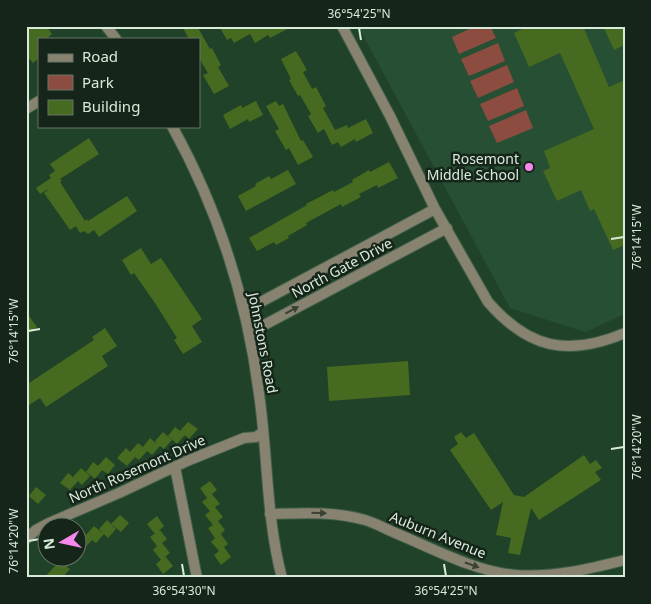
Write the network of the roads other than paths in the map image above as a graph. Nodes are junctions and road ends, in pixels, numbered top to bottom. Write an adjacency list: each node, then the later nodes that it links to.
1 (106, 26): 3 (street)
2 (342, 26): 7 (street)
3 (115, 38)
4 (38, 102): 5 (street)
5 (26, 109)
6 (173, 128): 9 (street, Johnstons Road)
7 (435, 209): 8 (street); 9 (street, North Gate Drive)
8 (447, 228): 10 (street, North Gate Drive, one-way to 8); 11 (street)
9 (244, 311): 10 (street, Johnstons Road)
10 (249, 333): 12 (street, Johnstons Road)
11 (625, 333)
12 (264, 432): 13 (street, North Rosemont Drive); 14 (street, Johnstons Road)
13 (174, 467): 15 (street, North Rosemont Drive); 17 (street)
14 (270, 514): 16 (street, Auburn Avenue, one-way to 16); 18 (street, Johnstons Road)
15 (26, 539)
16 (625, 560)
17 (197, 578)
18 (282, 578)

